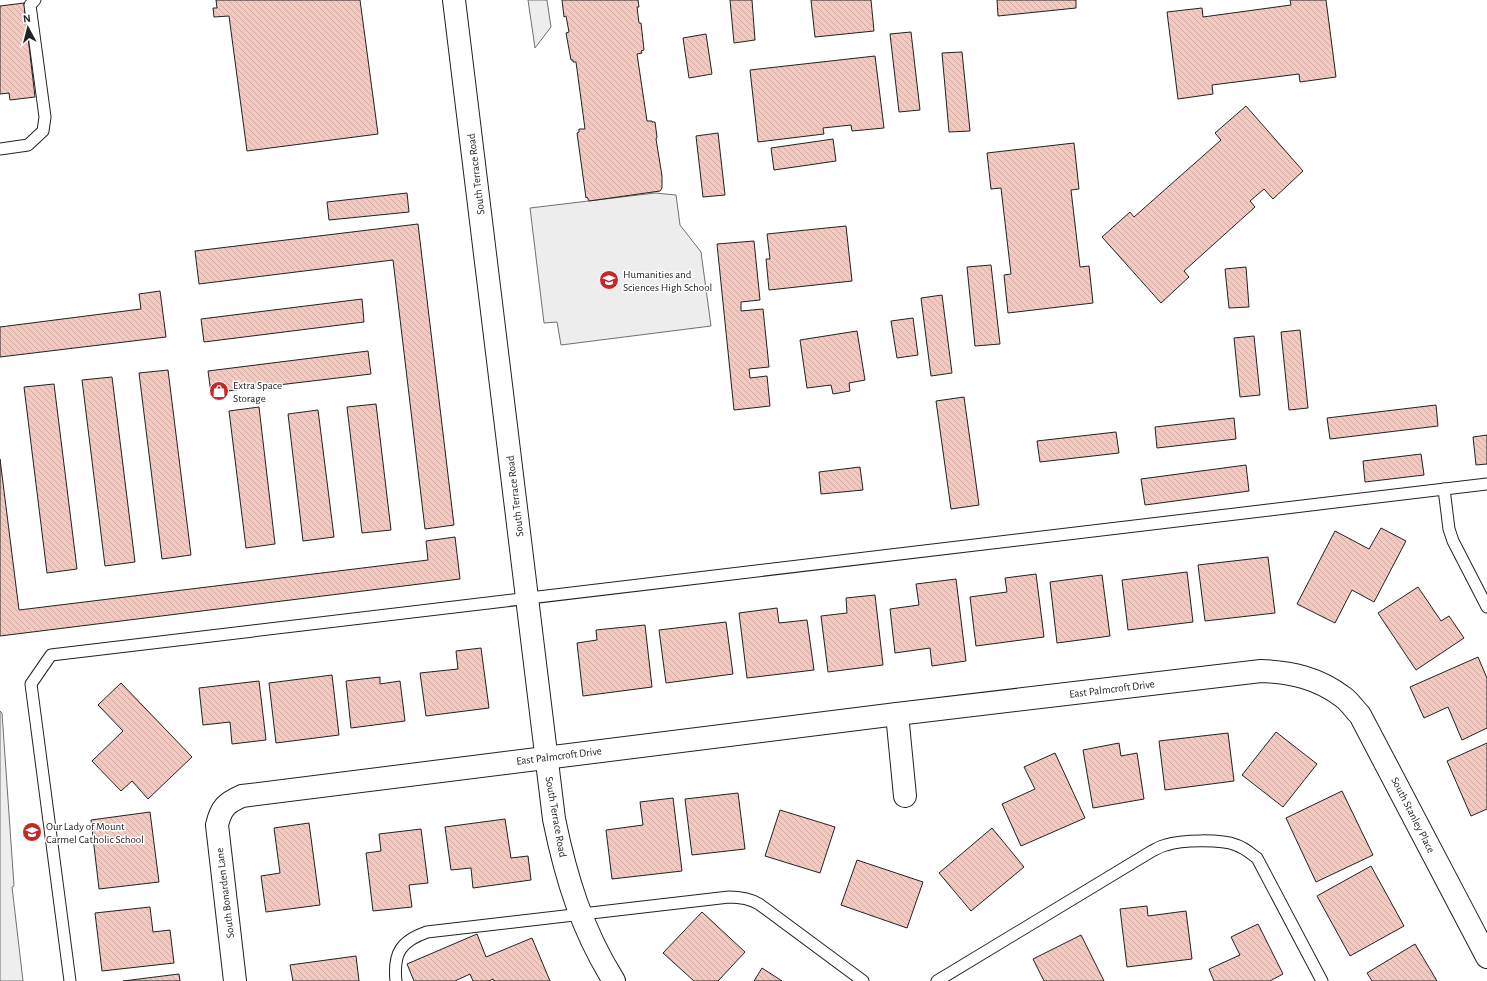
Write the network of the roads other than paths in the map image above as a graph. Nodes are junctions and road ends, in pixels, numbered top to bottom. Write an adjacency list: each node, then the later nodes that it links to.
1 (35, 0): 3 (lane)
2 (454, 0): 6 (street, South Terrace Road)
3 (0, 149)
4 (1487, 484): 5 (lane)
5 (1444, 489): 6 (lane); 7 (lane)
6 (527, 598): 10 (street, South Terrace Road); 15 (lane)
7 (1487, 607)
8 (1326, 685): 9 (street, East Palmcroft Drive); 14 (street, South Stanley Place)
9 (896, 714): 10 (street, East Palmcroft Drive); 11 (street)
10 (546, 758): 12 (street, East Palmcroft Drive); 13 (street, South Terrace Road)
11 (905, 796)
12 (225, 806): 16 (street, South Bonarden Lane)
13 (580, 914): 17 (lane); 18 (street, South Terrace Road); 19 (lane)
14 (1487, 957)
15 (70, 981)
16 (235, 981)
17 (396, 981)
18 (614, 981)
19 (863, 981)
20 (937, 981): 21 (lane)
21 (1322, 981)

